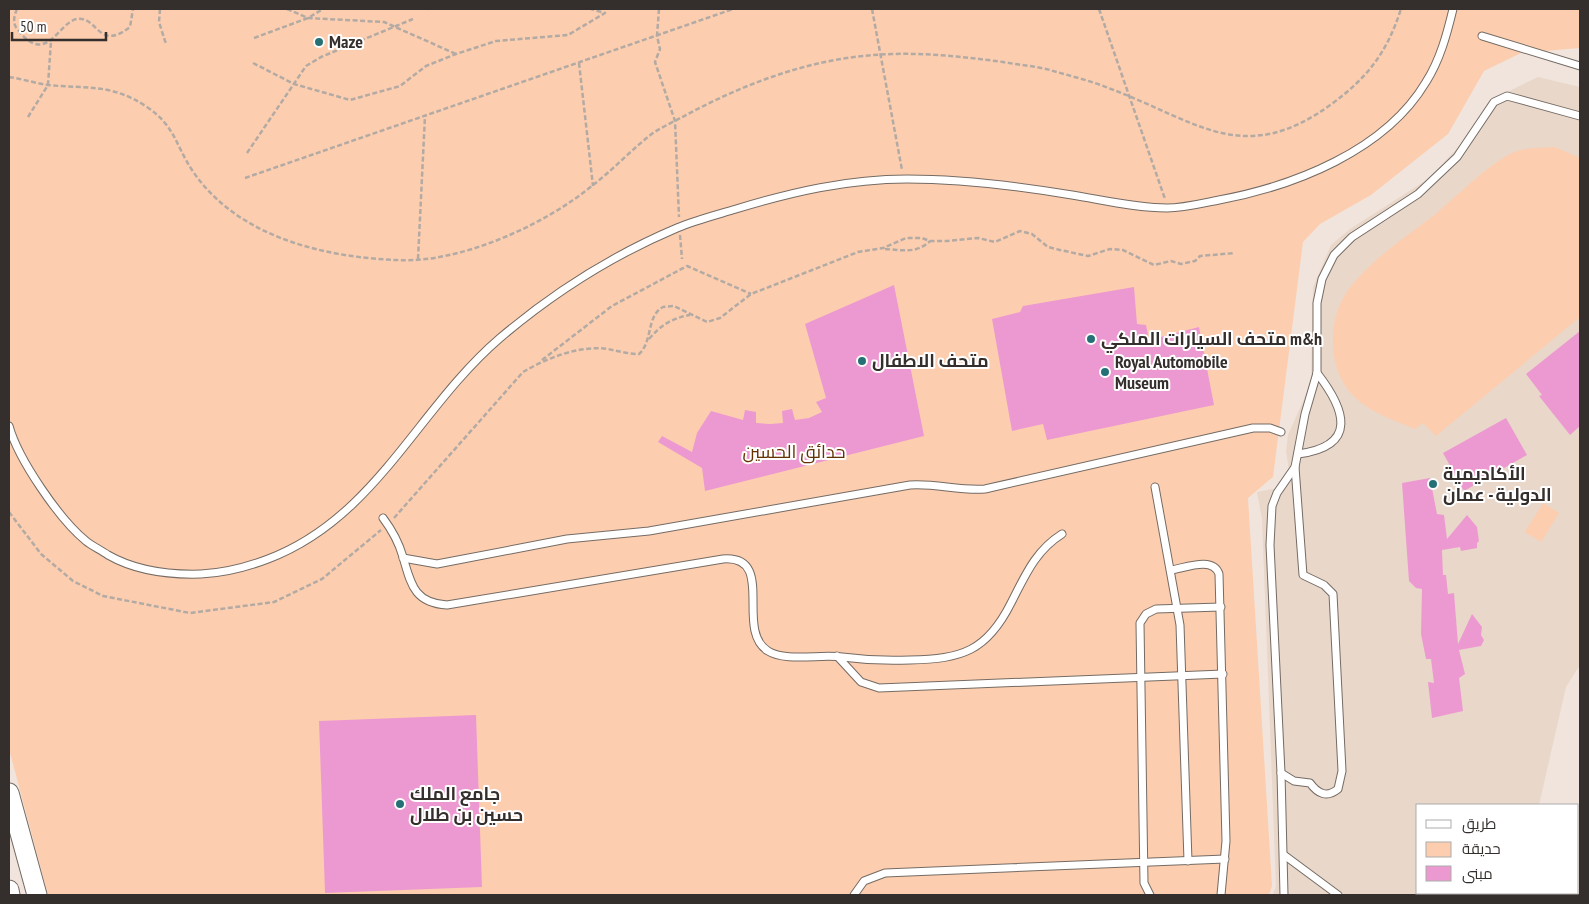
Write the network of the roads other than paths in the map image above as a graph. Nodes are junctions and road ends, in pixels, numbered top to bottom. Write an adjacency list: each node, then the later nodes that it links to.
1 (1453, 9): 6 (lane)
2 (1482, 36): 3 (lane)
3 (1580, 66)
4 (1580, 116): 5 (lane)
5 (1317, 373): 8 (lane); 8 (lane)
6 (9, 426)
7 (1281, 432): 13 (lane)
8 (1298, 454): 9 (lane)
9 (1295, 468): 21 (lane); 21 (lane)
10 (1155, 487): 14 (lane)
11 (386, 521): 13 (lane)
12 (1062, 534): 17 (lane)
13 (403, 558): 17 (lane)
14 (1171, 570): 15 (lane); 16 (lane)
15 (1178, 608): 16 (lane); 19 (lane); 20 (lane)
16 (1221, 608): 18 (lane)
17 (837, 656): 20 (lane)
18 (1223, 674): 19 (lane); 24 (lane)
19 (1180, 676): 20 (lane); 25 (lane)
20 (1140, 677): 26 (lane)
21 (1281, 773): 23 (lane)
22 (9, 793): 29 (street)
23 (1284, 855): 33 (lane); 34 (lane)
24 (1225, 859): 25 (lane); 32 (lane)
25 (1188, 861): 26 (lane)
26 (1144, 863): 30 (lane); 31 (lane)
27 (9, 890): 28 (street)
28 (10, 895)
29 (36, 895)
30 (854, 895)
31 (1150, 895)
32 (1221, 895)
33 (1286, 895)
34 (1338, 895)

